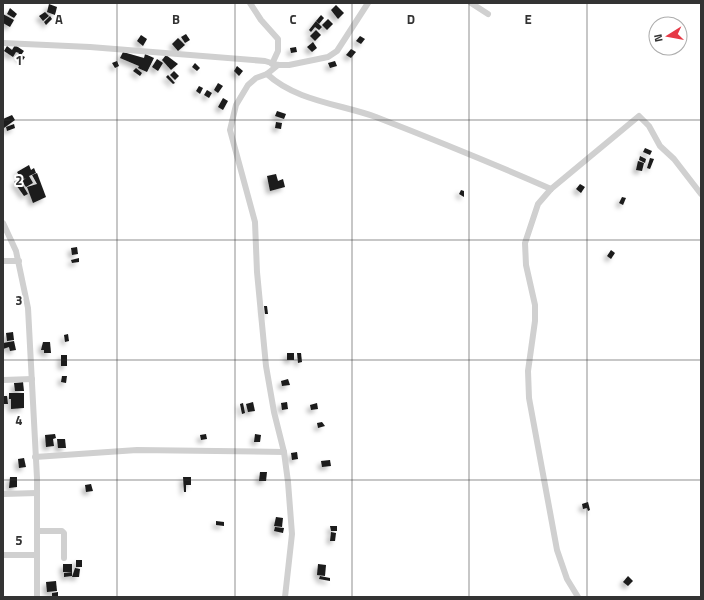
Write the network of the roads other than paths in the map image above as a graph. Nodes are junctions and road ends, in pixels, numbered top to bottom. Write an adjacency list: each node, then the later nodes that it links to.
1 (250, 3): 6 (street)
2 (368, 3): 6 (street)
3 (471, 3): 4 (street)
4 (488, 14)
5 (3, 43): 6 (street)
6 (275, 65): 7 (street)
7 (267, 74): 8 (street); 15 (street)
8 (551, 189): 9 (street); 25 (street)
9 (701, 194)
10 (3, 223): 12 (street)
11 (3, 261): 12 (street)
12 (19, 261): 13 (street)
13 (32, 379): 14 (street); 16 (street)
14 (3, 380)
15 (284, 452): 16 (street); 24 (street)
16 (36, 457): 18 (street)
17 (3, 494): 18 (street)
18 (37, 494): 19 (street)
19 (37, 531): 21 (street); 22 (street)
20 (3, 555): 21 (street)
21 (37, 555): 23 (street)
22 (64, 558)
23 (37, 597)
24 (285, 597)
25 (578, 597)

